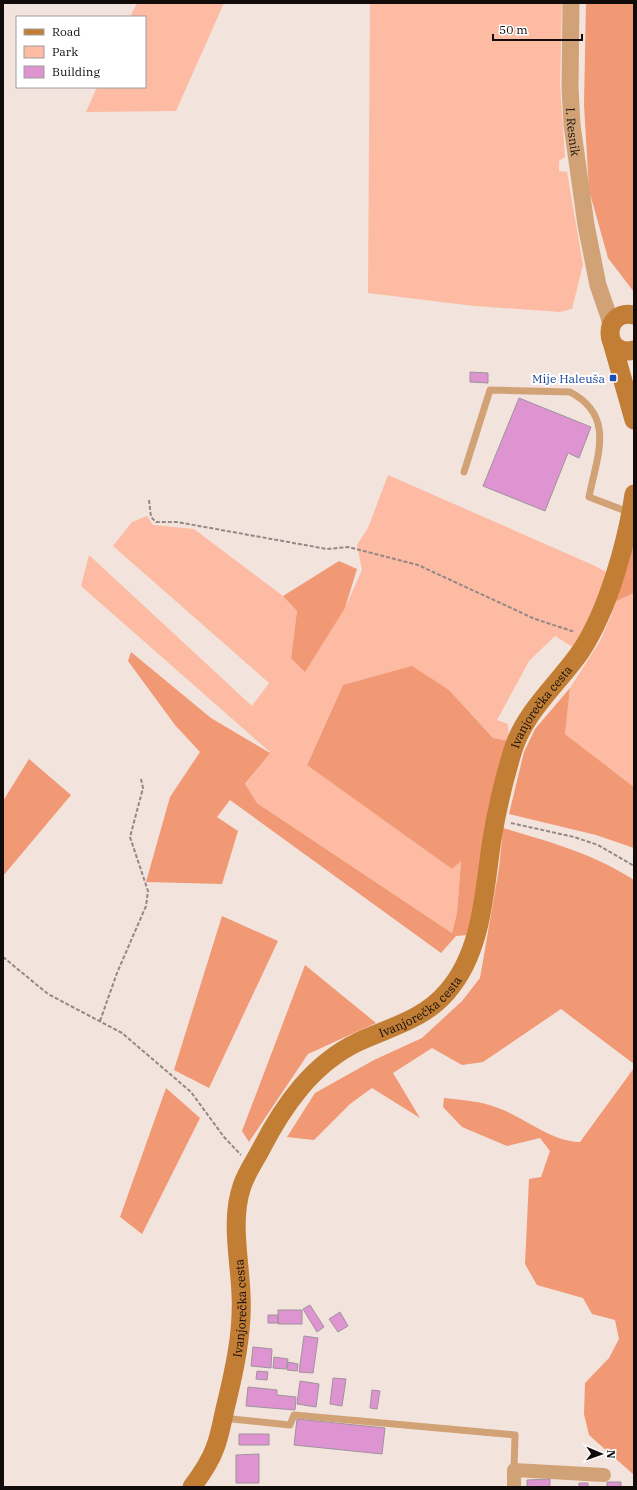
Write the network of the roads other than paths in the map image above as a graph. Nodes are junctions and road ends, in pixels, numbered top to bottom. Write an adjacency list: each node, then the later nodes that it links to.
1 (570, 3): 2 (street, I. Resnik)
2 (593, 259): 3 (street, I. Resnik); 4 (street, I. Resnik)
3 (631, 315): 4 (main road)
4 (612, 334): 5 (main road); 7 (main road)
5 (634, 350)
6 (634, 359): 7 (main road)
7 (634, 421)
8 (464, 472): 10 (lane)
9 (634, 494): 10 (main road, Ivanjorečka cesta)
10 (631, 513): 11 (main road, Ivanjorečka cesta)
11 (223, 1418): 12 (lane); 14 (main road, Ivanjorečka cesta)
12 (514, 1470): 13 (street); 15 (street)
13 (604, 1475)
14 (192, 1487)
15 (514, 1487)

